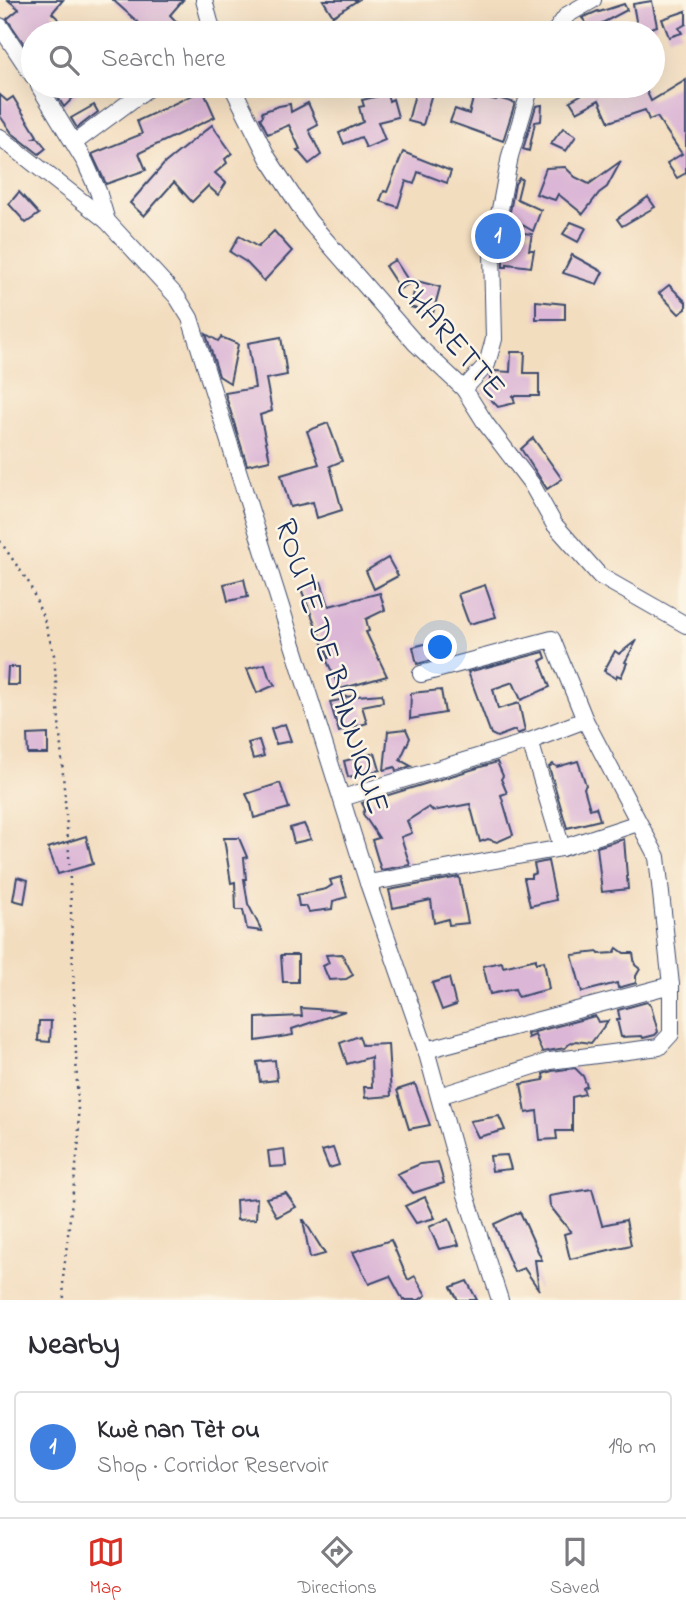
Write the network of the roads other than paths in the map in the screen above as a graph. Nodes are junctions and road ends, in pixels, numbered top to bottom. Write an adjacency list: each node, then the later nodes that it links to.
1 (204, 0): 3 (street)
2 (593, 0): 4 (street)
3 (210, 21)
4 (563, 21)
5 (0, 26): 6 (street)
6 (21, 58)
7 (46, 98): 12 (street, ROUTE DE BANNIQUE)
8 (134, 98): 12 (street)
9 (238, 98): 14 (street, CHARETTE)
10 (527, 98): 14 (street)
11 (0, 137): 13 (street)
12 (74, 143): 13 (street, ROUTE DE BANNIQUE)
13 (107, 221): 19 (street, ROUTE DE BANNIQUE)
14 (464, 388): 15 (street, CHARETTE)
15 (686, 625)
16 (421, 674): 17 (street)
17 (585, 720): 18 (street); 20 (street)
18 (530, 741): 19 (street); 21 (street)
19 (342, 798): 22 (street, ROUTE DE BANNIQUE)
20 (638, 823): 21 (street); 23 (street)
21 (562, 848): 22 (street)
22 (368, 883): 24 (street, ROUTE DE BANNIQUE)
23 (671, 985): 24 (street); 25 (street)
24 (426, 1050): 25 (street, ROUTE DE BANNIQUE)
25 (439, 1096): 26 (street, ROUTE DE BANNIQUE)
26 (500, 1300)

